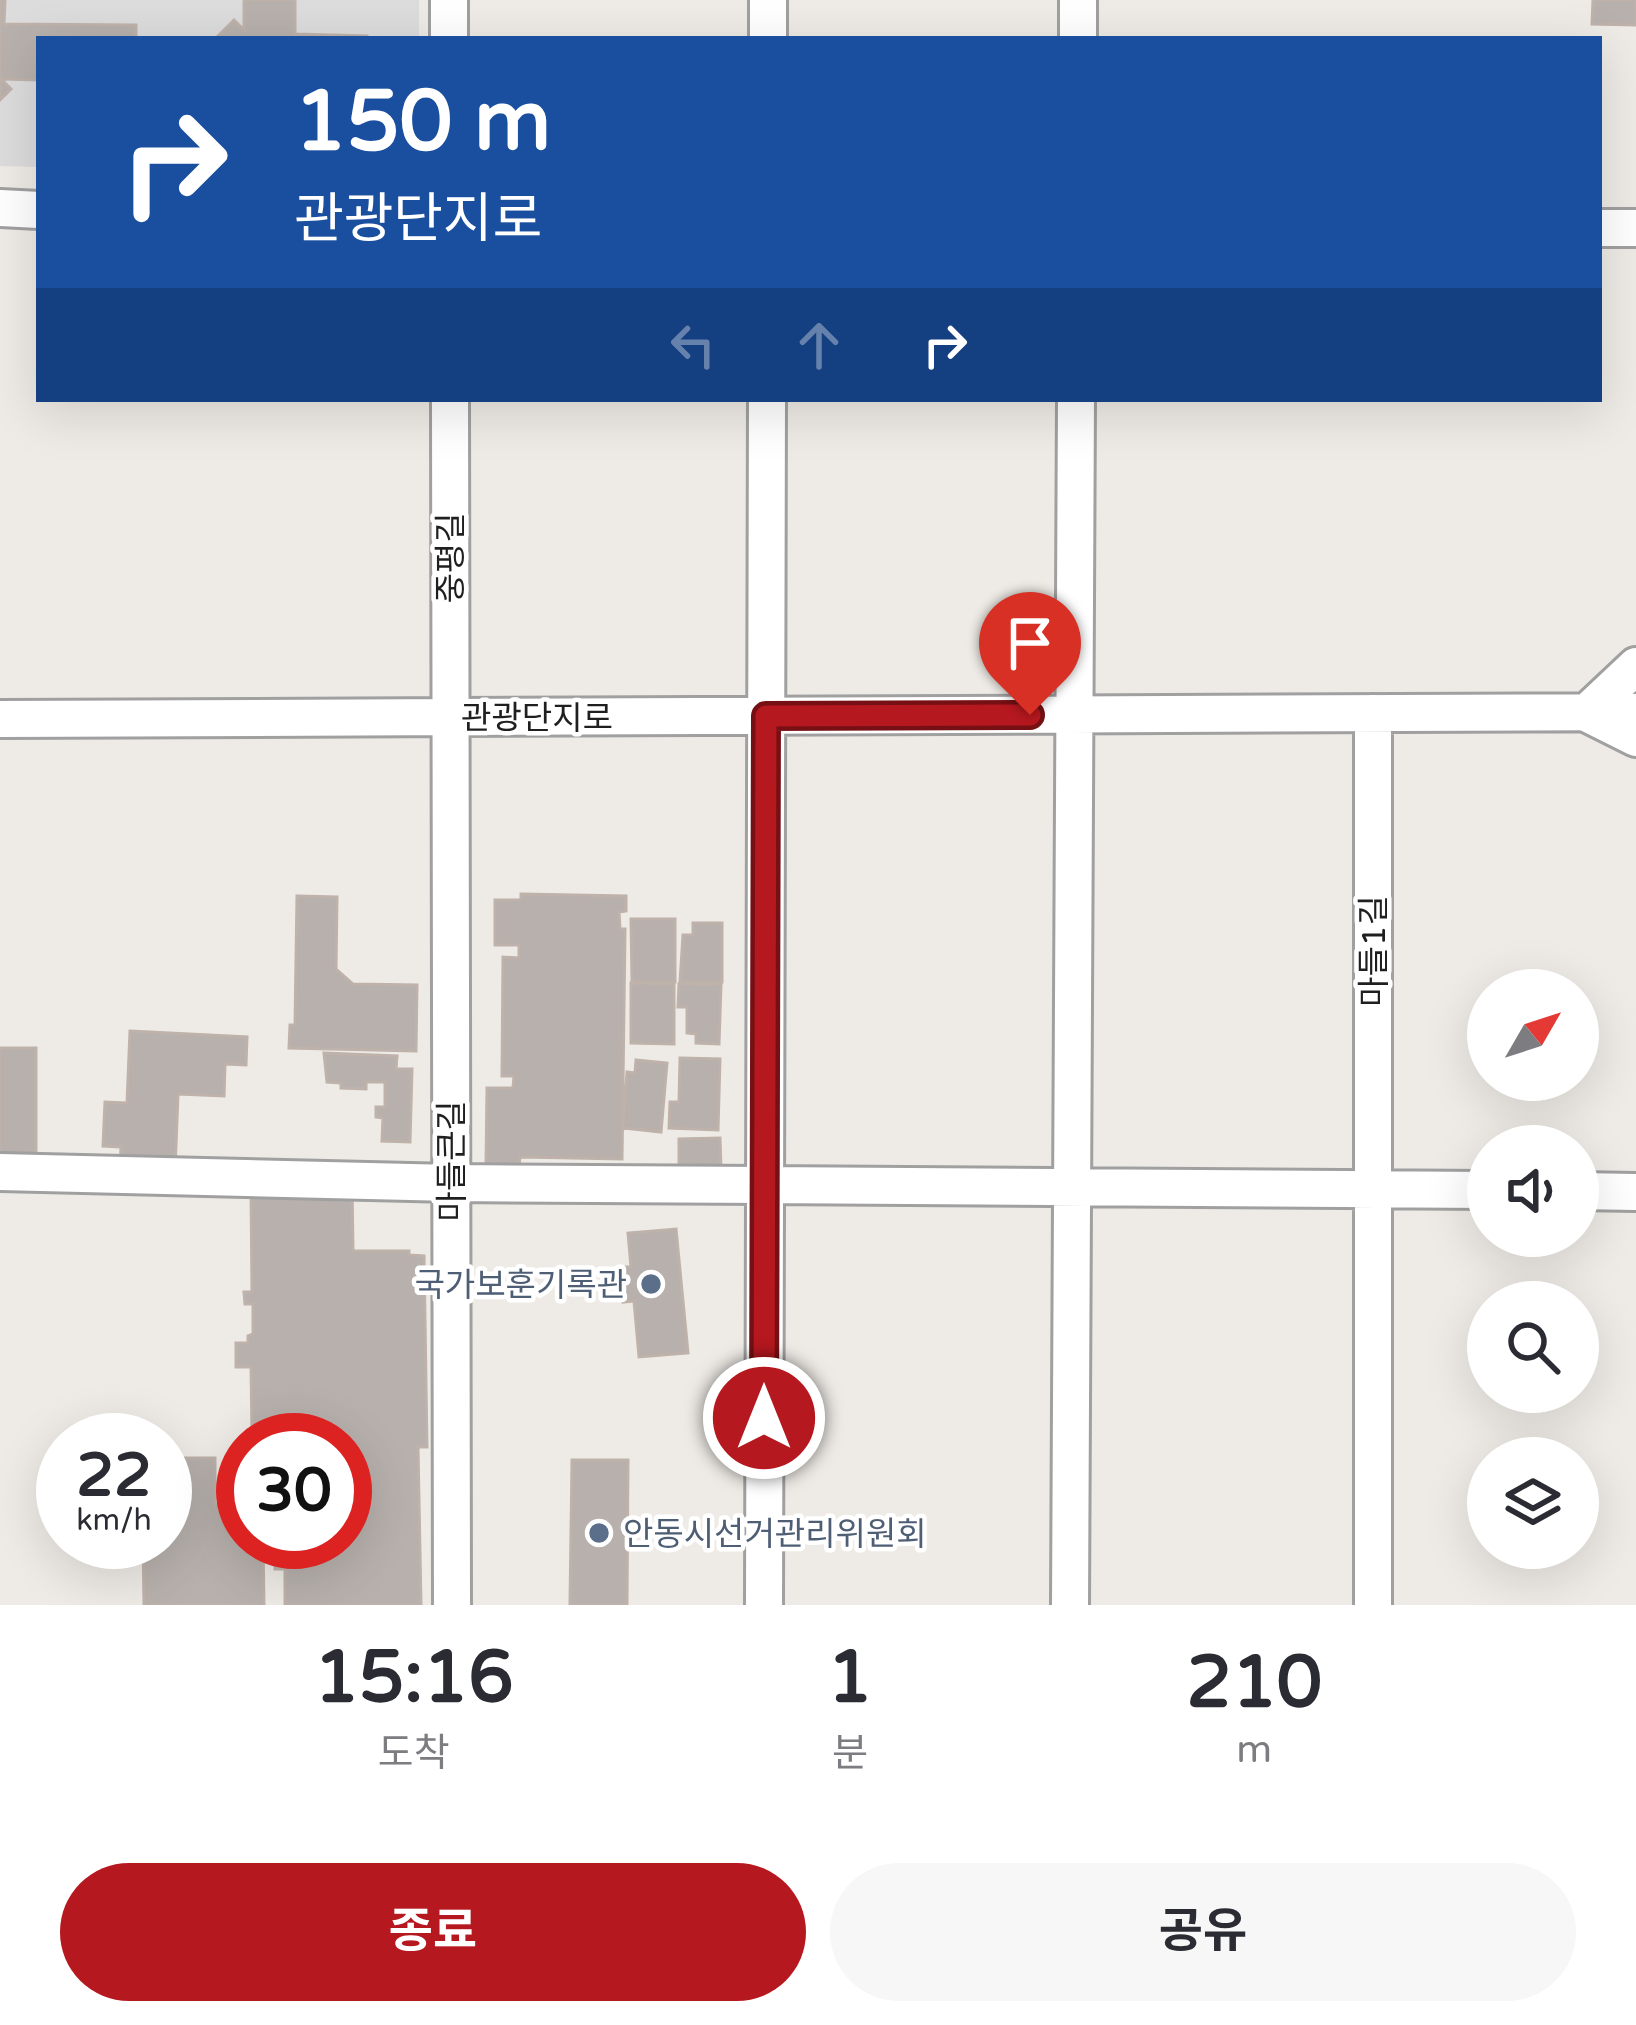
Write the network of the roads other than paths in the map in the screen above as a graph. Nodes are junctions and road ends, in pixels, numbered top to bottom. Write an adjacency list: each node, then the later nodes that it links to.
1 (449, 0): 4 (street)
2 (768, 0): 5 (street)
3 (1078, 0): 6 (street)
4 (449, 36)
5 (768, 36)
6 (1078, 36)
7 (0, 208): 8 (street)
8 (36, 210)
9 (1602, 228): 10 (street)
10 (1636, 228)
11 (450, 402): 19 (street, 중평길)
12 (767, 402): 18 (street)
13 (1076, 402): 17 (street)
14 (1636, 666): 16 (street)
15 (1372, 713): 16 (street, 관광단지로); 17 (street, 관광단지로); 26 (street, 마들1길)
16 (1586, 713): 21 (street, 관광단지로)
17 (1075, 715): 18 (street, 관광단지로); 25 (street)
18 (766, 716): 19 (street, 관광단지로); 24 (street)
19 (450, 717): 20 (street, 관광단지로); 23 (street, 마들큰길)
20 (0, 718)
21 (1635, 719)
22 (0, 1172): 23 (street)
23 (452, 1183): 24 (street); 30 (street, 마들큰길)
24 (765, 1184): 25 (street); 31 (street)
25 (1072, 1187): 26 (street); 32 (street)
26 (1372, 1190): 27 (street); 33 (street, 마들1길)
27 (1467, 1190)
28 (1599, 1191): 29 (street)
29 (1636, 1192)
30 (452, 1605)
31 (764, 1605)
32 (1070, 1605)
33 (1373, 1605)

